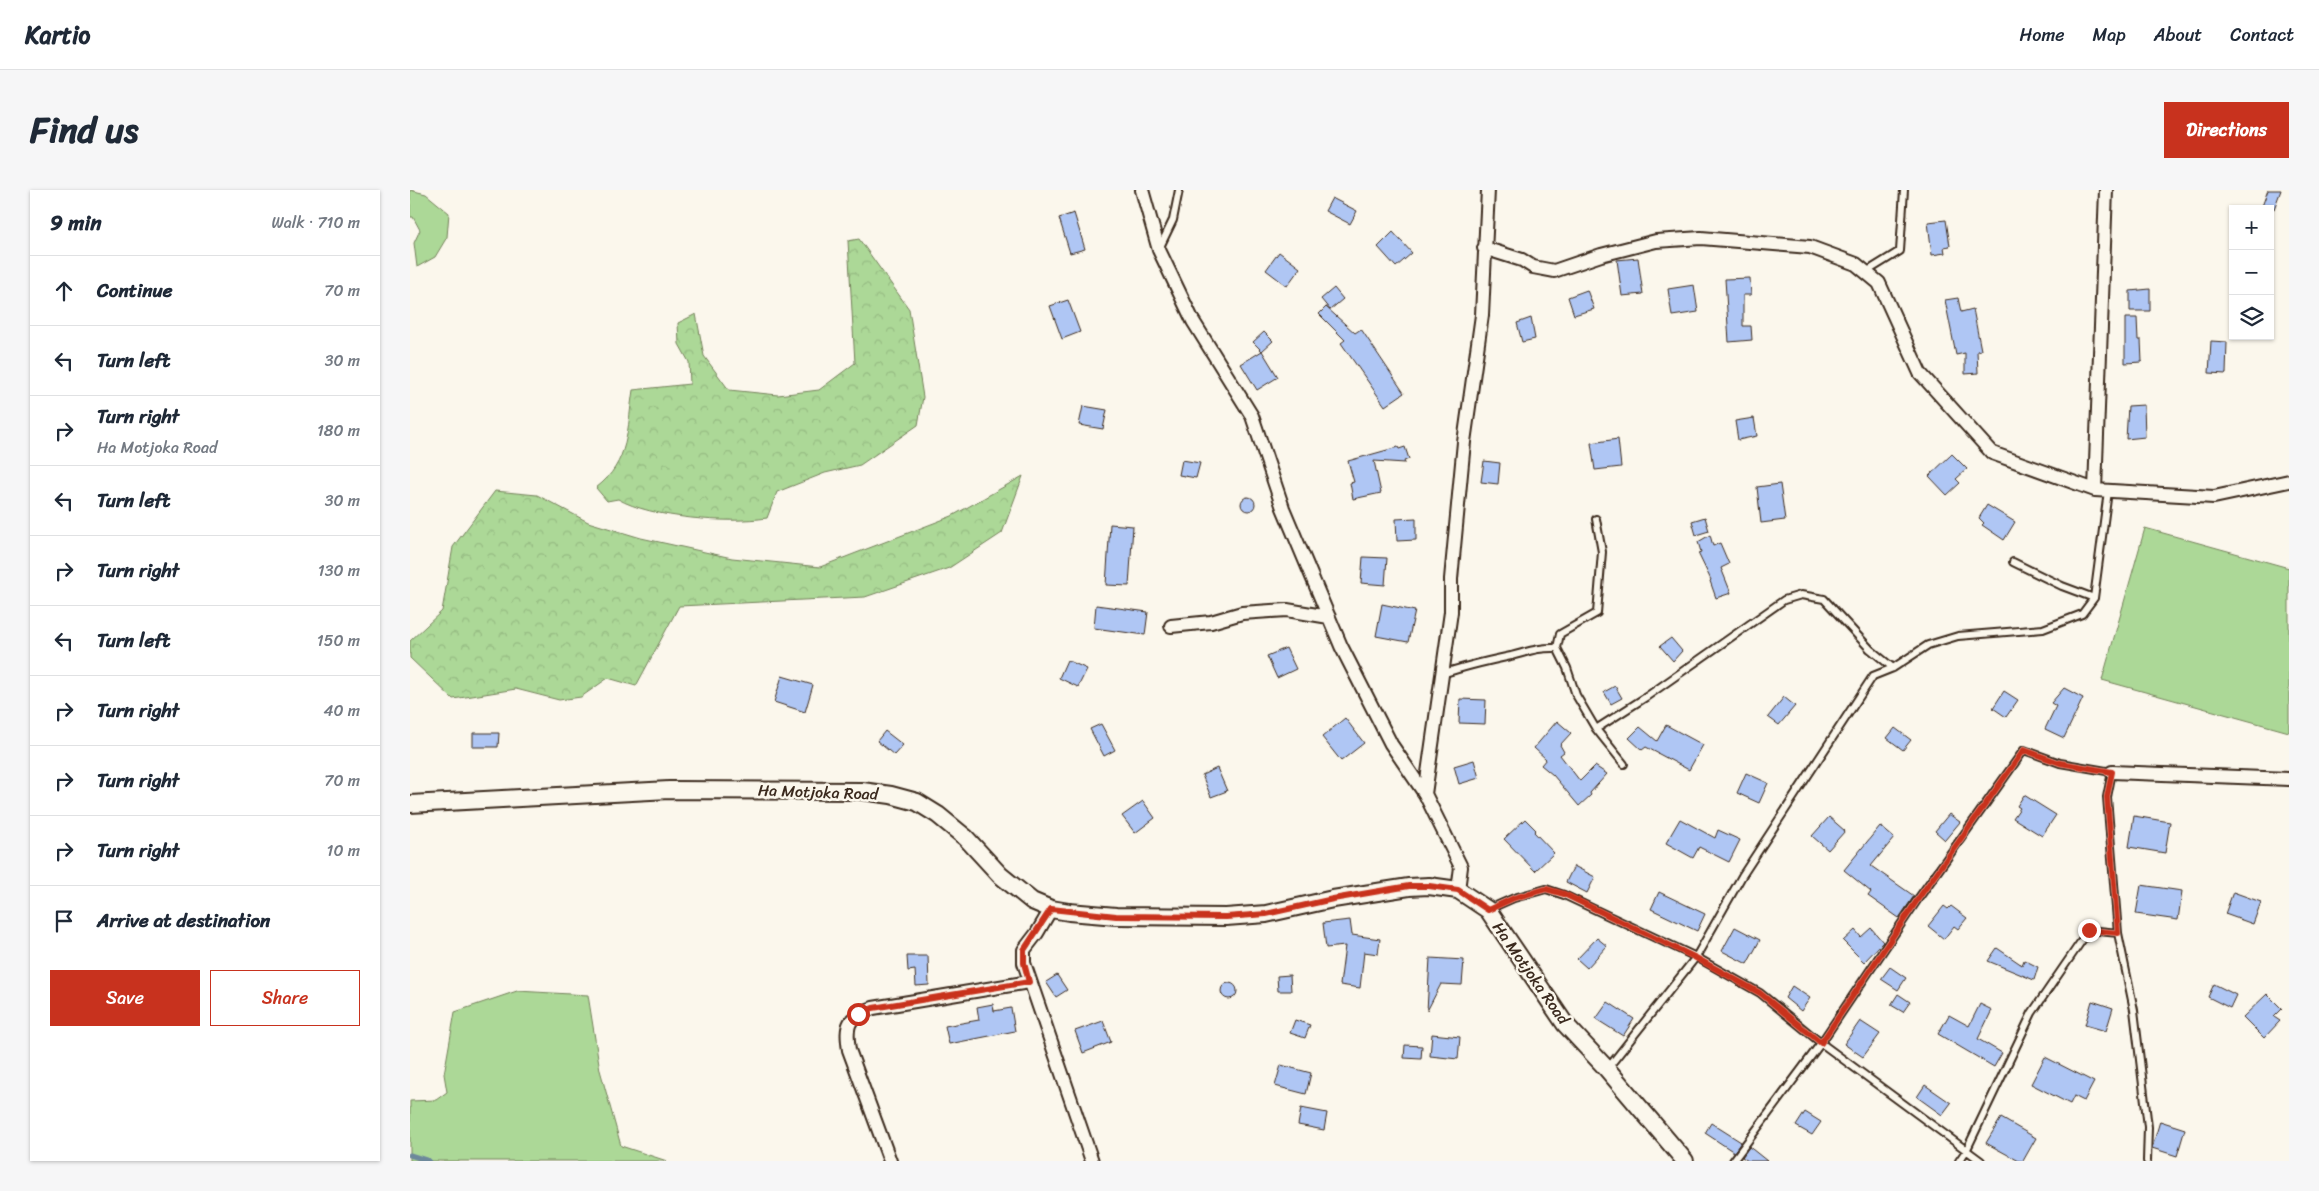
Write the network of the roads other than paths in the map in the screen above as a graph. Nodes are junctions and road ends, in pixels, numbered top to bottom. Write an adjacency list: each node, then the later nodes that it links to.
1 (1142, 190): 7 (street)
2 (1179, 190): 7 (lane)
3 (1488, 190): 6 (street)
4 (1904, 190): 8 (lane)
5 (2106, 190): 10 (street)
6 (1484, 248): 8 (street); 19 (street)
7 (1159, 250): 15 (street)
8 (1866, 272): 10 (street)
9 (2289, 481): 11 (street)
10 (2095, 490): 11 (street)
11 (2108, 491): 14 (lane)
12 (1596, 519): 17 (lane)
13 (2013, 562): 14 (lane)
14 (2094, 598): 18 (lane)
15 (1329, 617): 16 (street); 24 (street)
16 (1171, 626)
17 (1557, 648): 19 (lane); 20 (lane)
18 (1893, 668): 20 (lane); 30 (lane)
19 (1442, 674): 24 (street)
20 (1596, 729): 21 (lane)
21 (1624, 764)
22 (2112, 772): 23 (street); 29 (lane); 32 (lane)
23 (2289, 779)
24 (1425, 794): 26 (street)
25 (410, 804): 27 (street, Ha Motjoka Road)
26 (1458, 890): 27 (street, Ha Motjoka Road); 28 (street, Ha Motjoka Road)
27 (1051, 909): 31 (street)
28 (1488, 910): 30 (lane); 33 (street, Ha Motjoka Road)
29 (2118, 933): 34 (lane); 41 (lane)
30 (1696, 958): 32 (lane); 33 (lane)
31 (1029, 982): 35 (street); 36 (street)
32 (1821, 1043): 34 (lane); 38 (lane)
33 (1608, 1069): 37 (street, Ha Motjoka Road)
34 (1966, 1151): 39 (lane); 40 (lane)
35 (890, 1161)
36 (1092, 1161)
37 (1685, 1161)
38 (1732, 1161)
39 (1959, 1161)
40 (1981, 1161)
41 (2147, 1161)

